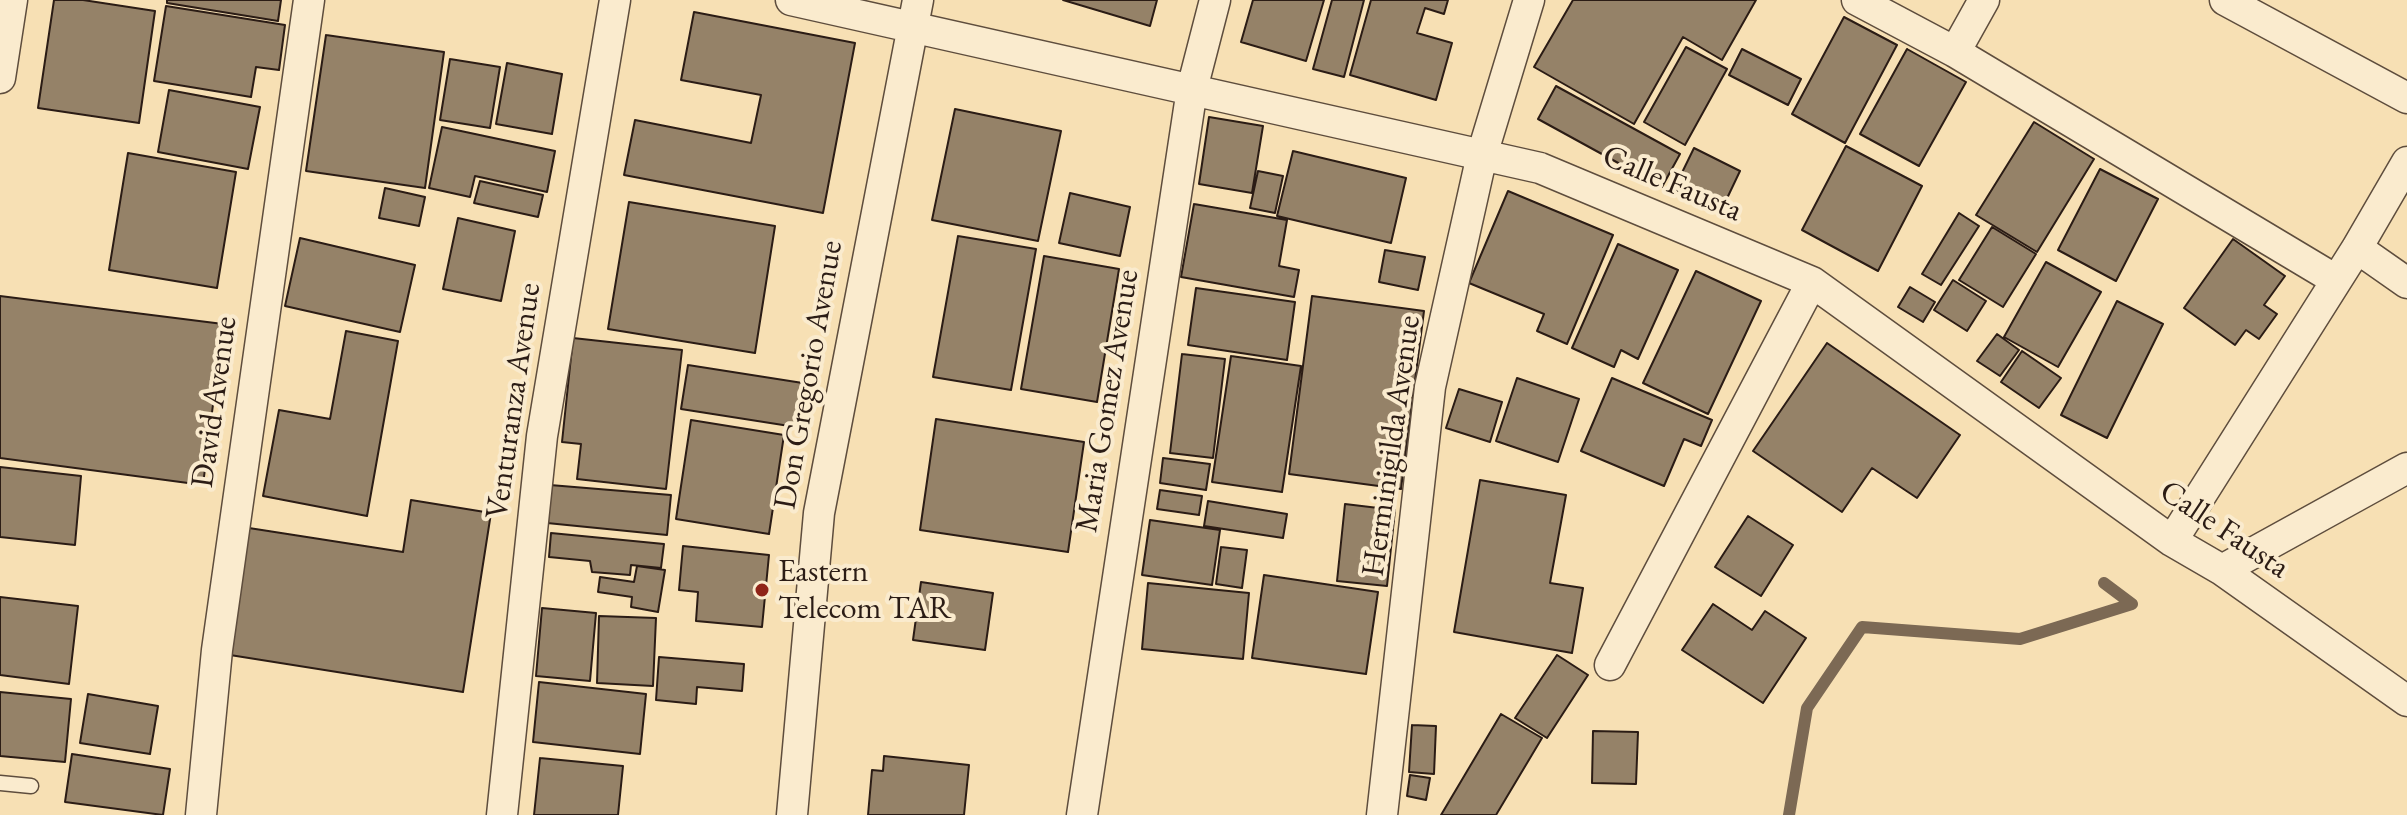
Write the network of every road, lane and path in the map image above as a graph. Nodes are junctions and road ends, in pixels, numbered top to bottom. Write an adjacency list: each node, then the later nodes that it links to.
1 (12, 0): 12 (street)
2 (309, 0): 28 (street, David Avenue)
3 (615, 0): 29 (street, Venturanza Avenue)
4 (791, 0): 10 (street, Calle Fausta)
5 (1215, 0): 13 (street, Maria Gomez Avenue)
6 (1529, 0): 15 (street, Herminigilda Avenue)
7 (1857, 0): 11 (street)
8 (1984, 0): 11 (street)
9 (2225, 0): 14 (street)
10 (914, 13): 13 (street, Calle Fausta); 30 (street, Don Gregorio Avenue)
11 (1955, 52): 18 (street)
12 (0, 78)
13 (1192, 89): 15 (street, Calle Fausta); 31 (street, Maria Gomez Avenue)
14 (2407, 98)
15 (1482, 155): 19 (street, Calle Fausta); 32 (street, Herminigilda Avenue)
16 (2407, 162): 17 (street)
17 (2357, 248): 18 (street); 20 (street)
18 (2336, 280): 22 (street)
19 (1812, 282): 22 (street, Calle Fausta); 24 (street)
20 (2407, 283)
21 (2407, 468): 23 (street)
22 (2172, 541): 23 (street, Calle Fausta)
23 (2222, 570): 25 (street, Calle Fausta)
24 (1610, 665)
25 (2407, 701)
26 (0, 783): 27 (lane)
27 (31, 786)
28 (201, 815)
29 (502, 815)
30 (792, 815)
31 (1082, 815)
32 (1382, 815)

